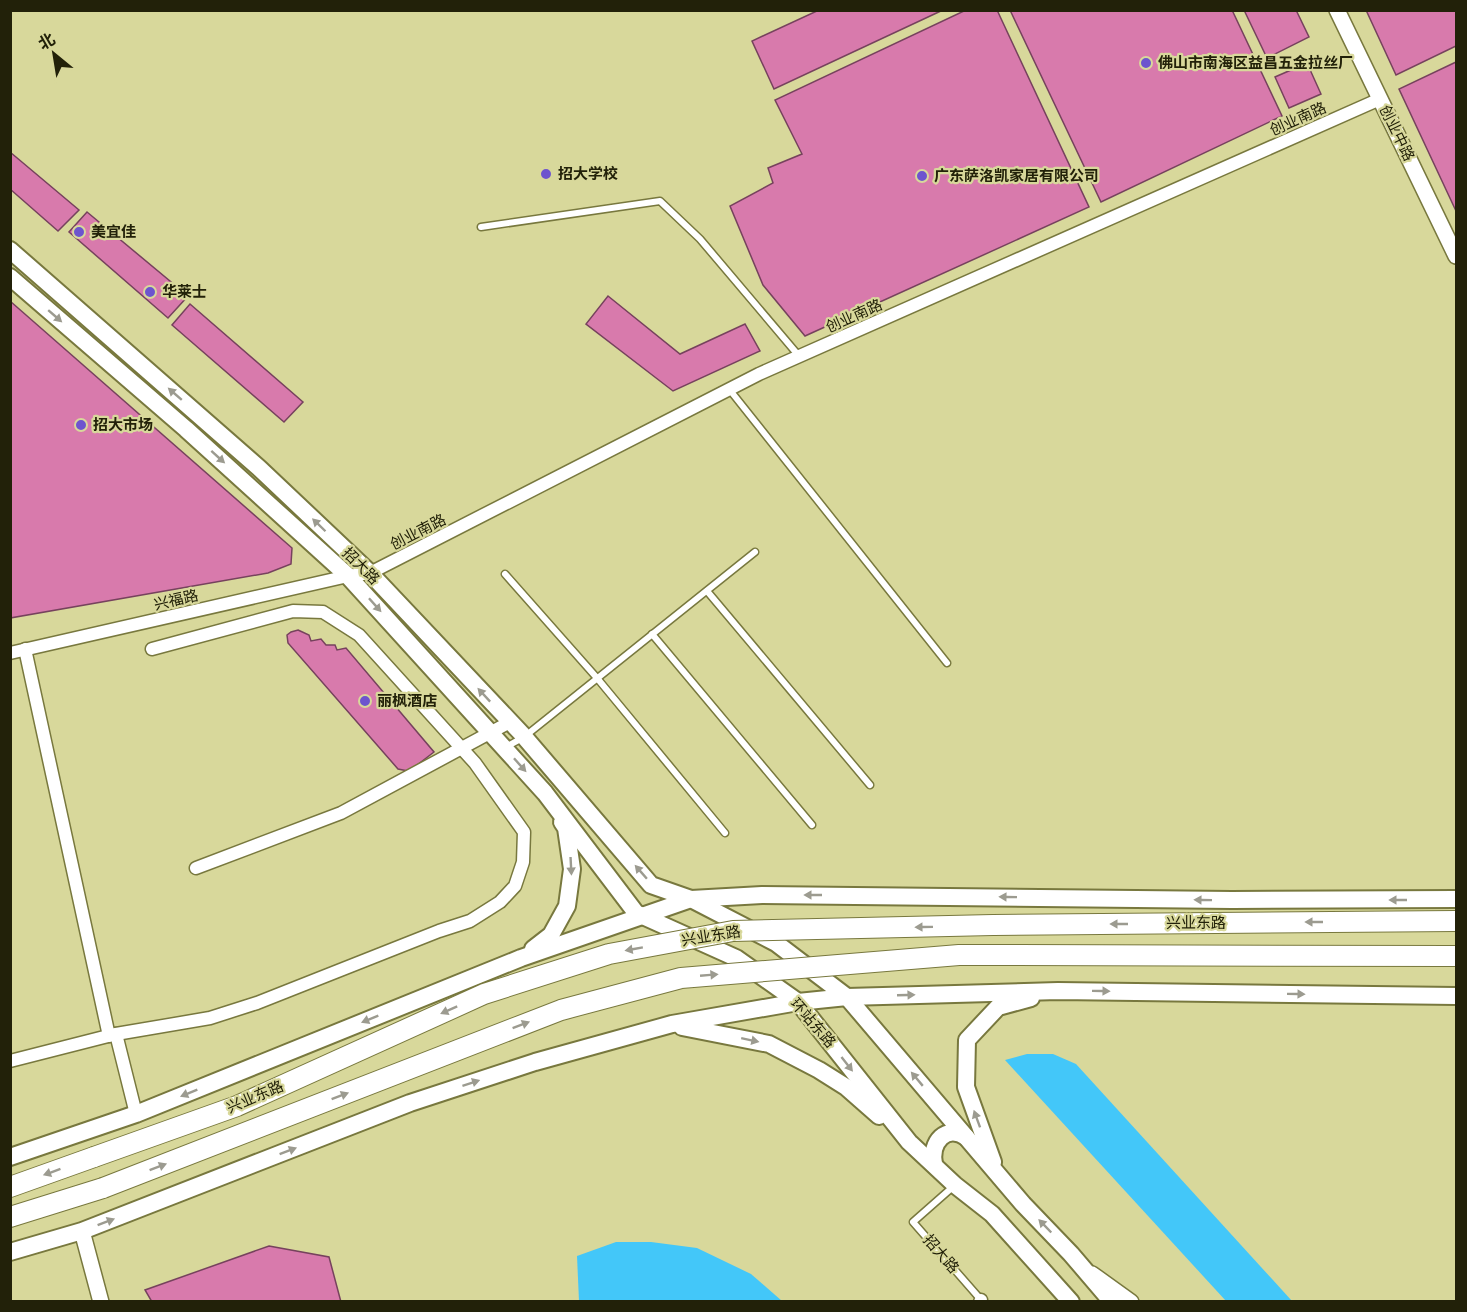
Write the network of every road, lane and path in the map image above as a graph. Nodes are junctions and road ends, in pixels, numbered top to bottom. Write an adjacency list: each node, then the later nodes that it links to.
1 (1337, 10): 2 (street, 创业中路)
2 (1380, 99): 5 (street, 创业中路); 7 (street, 创业南路)
3 (481, 227): 7 (lane)
4 (10, 250): 10 (main road, 招大路, one-way to 4)
5 (1456, 256)
6 (10, 277): 12 (main road, 招大路, one-way to 12)
7 (799, 356): 8 (street, 创业南路)
8 (729, 389): 10 (street, 创业南路); 18 (lane)
9 (755, 552): 13 (lane)
10 (370, 573): 12 (street, 创业南路); 20 (main road, 招大路, one-way to 10)
11 (505, 574): 19 (lane)
12 (348, 576): 15 (street, 兴福路); 21 (main road, 招大路, one-way to 21)
13 (706, 591): 14 (lane); 25 (lane)
14 (652, 634): 19 (lane); 27 (lane)
15 (25, 650): 17 (street, 兴福路); 41 (street)
16 (152, 650): 24 (street)
17 (10, 653)
18 (947, 663)
19 (597, 678): 22 (lane); 28 (lane)
20 (510, 722): 21 (street); 22 (main road, 招大路)
21 (491, 733): 23 (main road, 招大路); 24 (street)
22 (524, 737): 23 (lane); 30 (main road, 招大路, one-way to 22)
23 (504, 748): 26 (main road, 招大路, one-way to 26)
24 (461, 749): 29 (street); 41 (street)
25 (870, 785)
26 (544, 793): 32 (main road, 环站东路); 35 (main road, one-way to 35)
27 (812, 825)
28 (725, 833)
29 (196, 868)
30 (691, 899): 31 (main road, one-way to 30); 32 (main road); 37 (main road)
31 (1456, 899)
32 (643, 916): 35 (main road); 39 (main road, 环站东路)
33 (1456, 921): 50 (main road, 兴业东路, one-way to 50, bridge)
34 (1456, 956): 51 (main road, one-way to 34, bridge)
35 (521, 958): 43 (main road, one-way to 43)
36 (1058, 991): 37 (main road, one-way to 36); 38 (main road, one-way to 38); 48 (main road, one-way to 36)
37 (847, 996): 39 (main road); 44 (main road, one-way to 37)
38 (1456, 996)
39 (798, 1002): 40 (main road); 45 (main road, 环站东路, one-way to 45)
40 (672, 1024): 45 (main road, one-way to 45); 52 (main road, one-way to 40)
41 (113, 1035): 42 (street); 43 (street)
42 (10, 1061)
43 (136, 1114): 46 (main road)
44 (966, 1137): 47 (main road); 48 (main road)
45 (909, 1142): 47 (main road, 环站东路)
46 (10, 1157)
47 (934, 1164): 49 (main road, 环站东路)
48 (997, 1174): 54 (main road, one-way to 48)
49 (955, 1185): 55 (main road, 环站东路); 56 (lane, 招大路)
50 (10, 1186)
51 (10, 1217)
52 (82, 1231): 53 (main road); 57 (street)
53 (10, 1252)
54 (1084, 1269): 59 (main road); 60 (street)
55 (1062, 1294): 58 (main road, 环站东路)
56 (981, 1301)
57 (101, 1302)
58 (1071, 1302)
59 (1112, 1302)
60 (1131, 1302)

